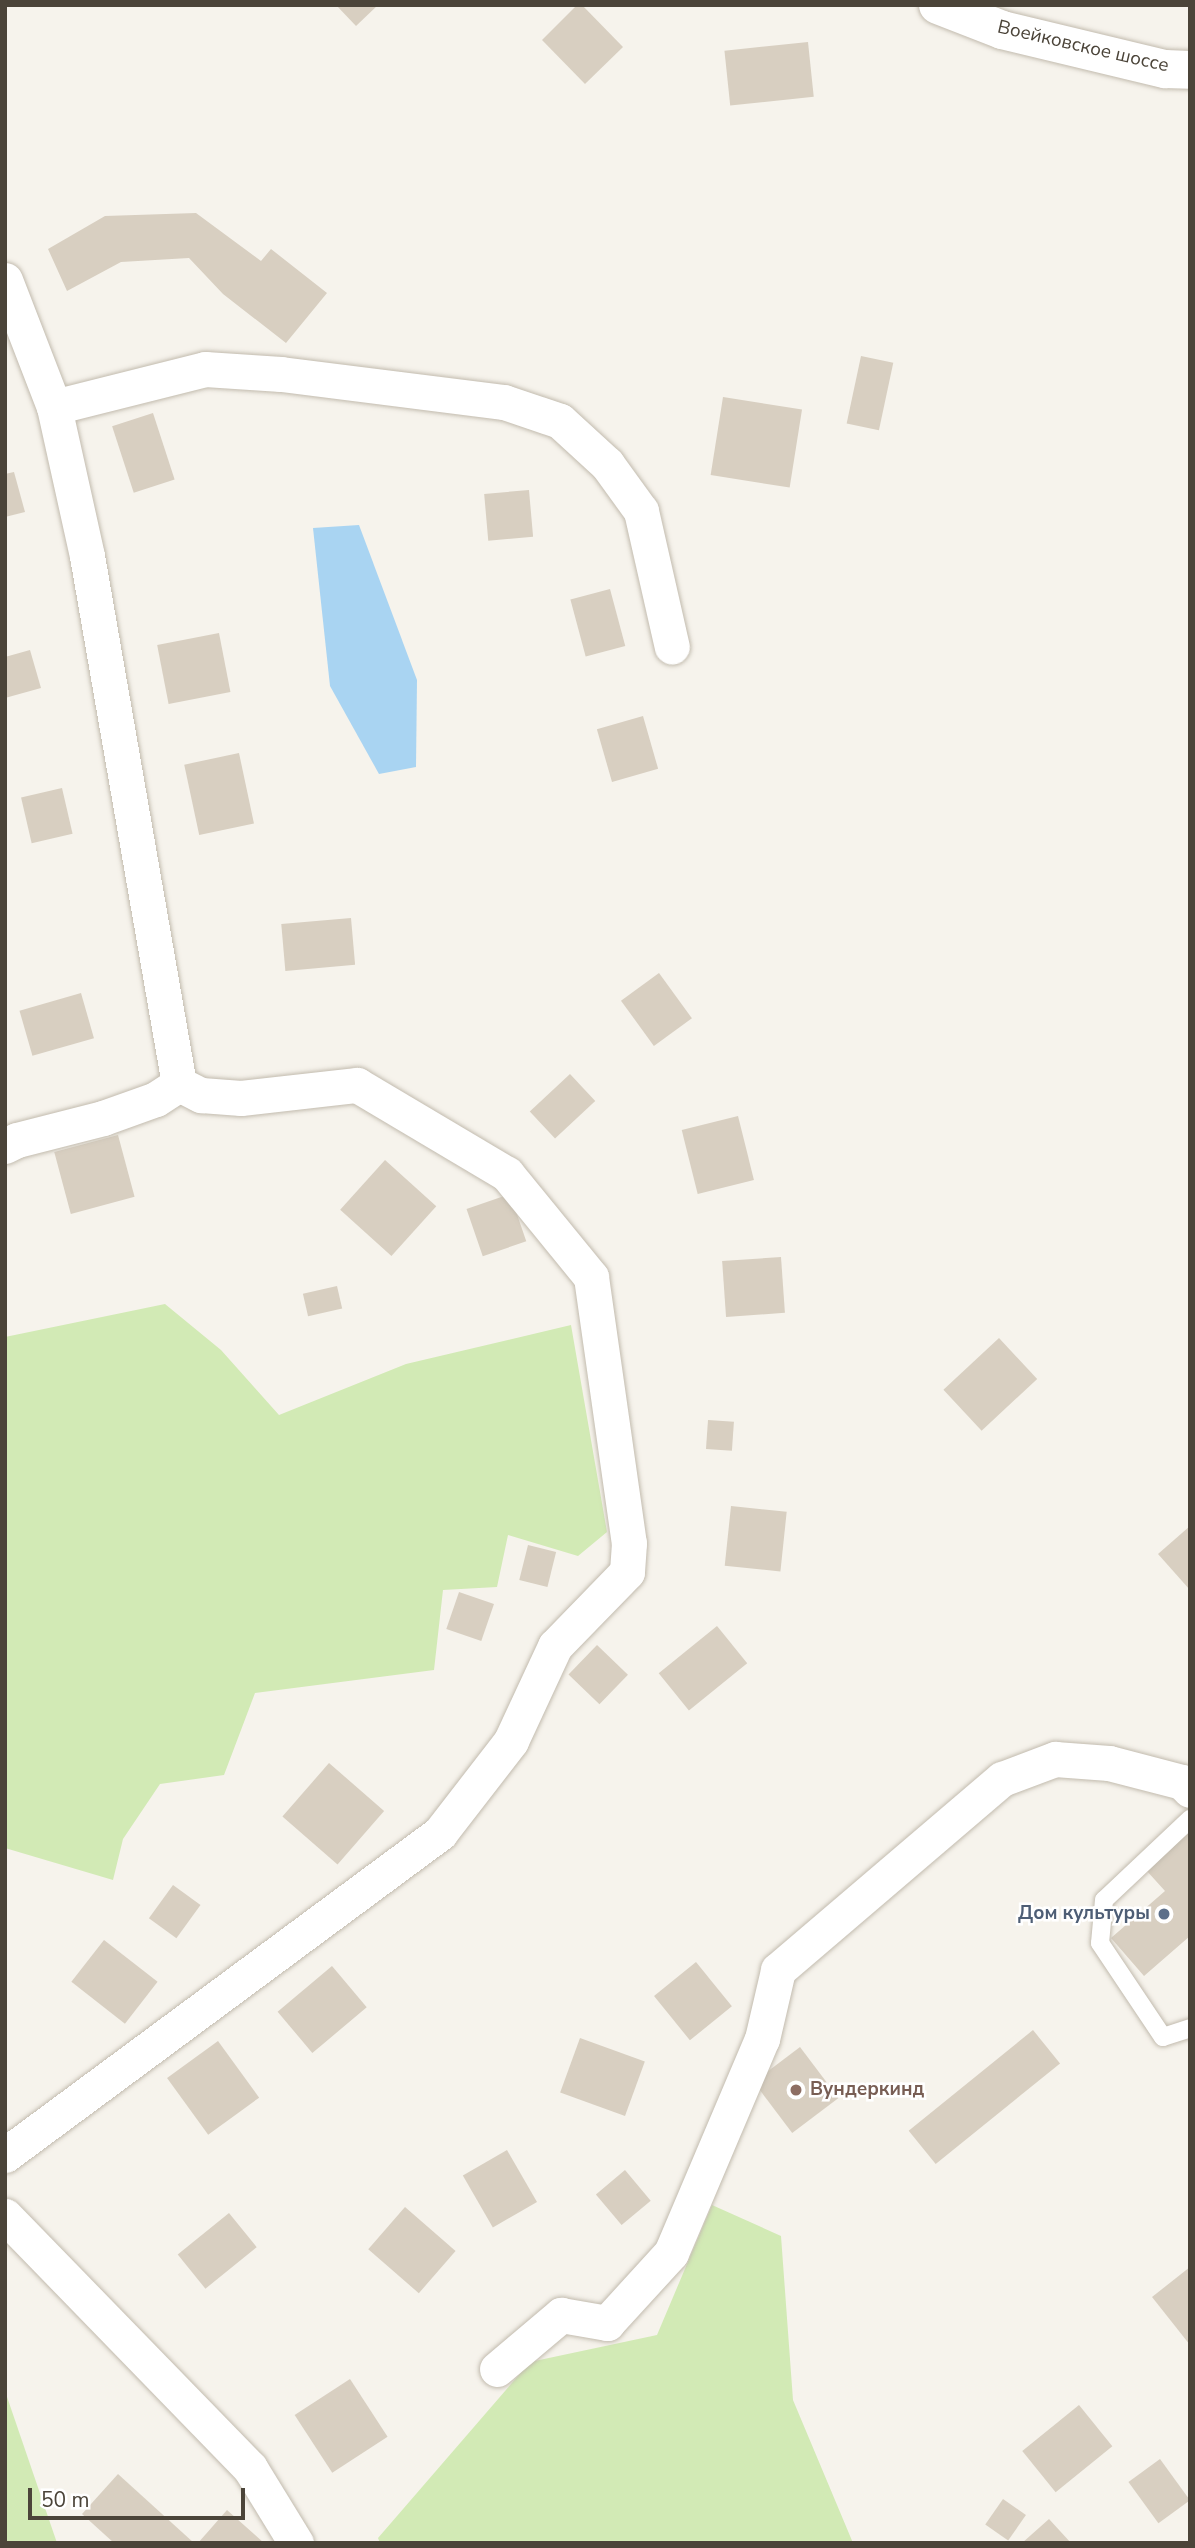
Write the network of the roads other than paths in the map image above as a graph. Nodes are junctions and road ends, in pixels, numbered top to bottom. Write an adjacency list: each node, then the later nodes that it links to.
1 (938, 5): 2 (street, Воейковское шоссе)
2 (1190, 70)
3 (5, 280): 4 (street)
4 (54, 407): 5 (street); 6 (street)
5 (672, 647)
6 (179, 1084): 7 (street); 11 (street)
7 (5, 1146)
8 (1190, 1790): 13 (street)
9 (1190, 1819): 10 (lane)
10 (1190, 2028)
11 (5, 2155)
12 (5, 2216): 14 (street)
13 (497, 2369)
14 (296, 2543)

